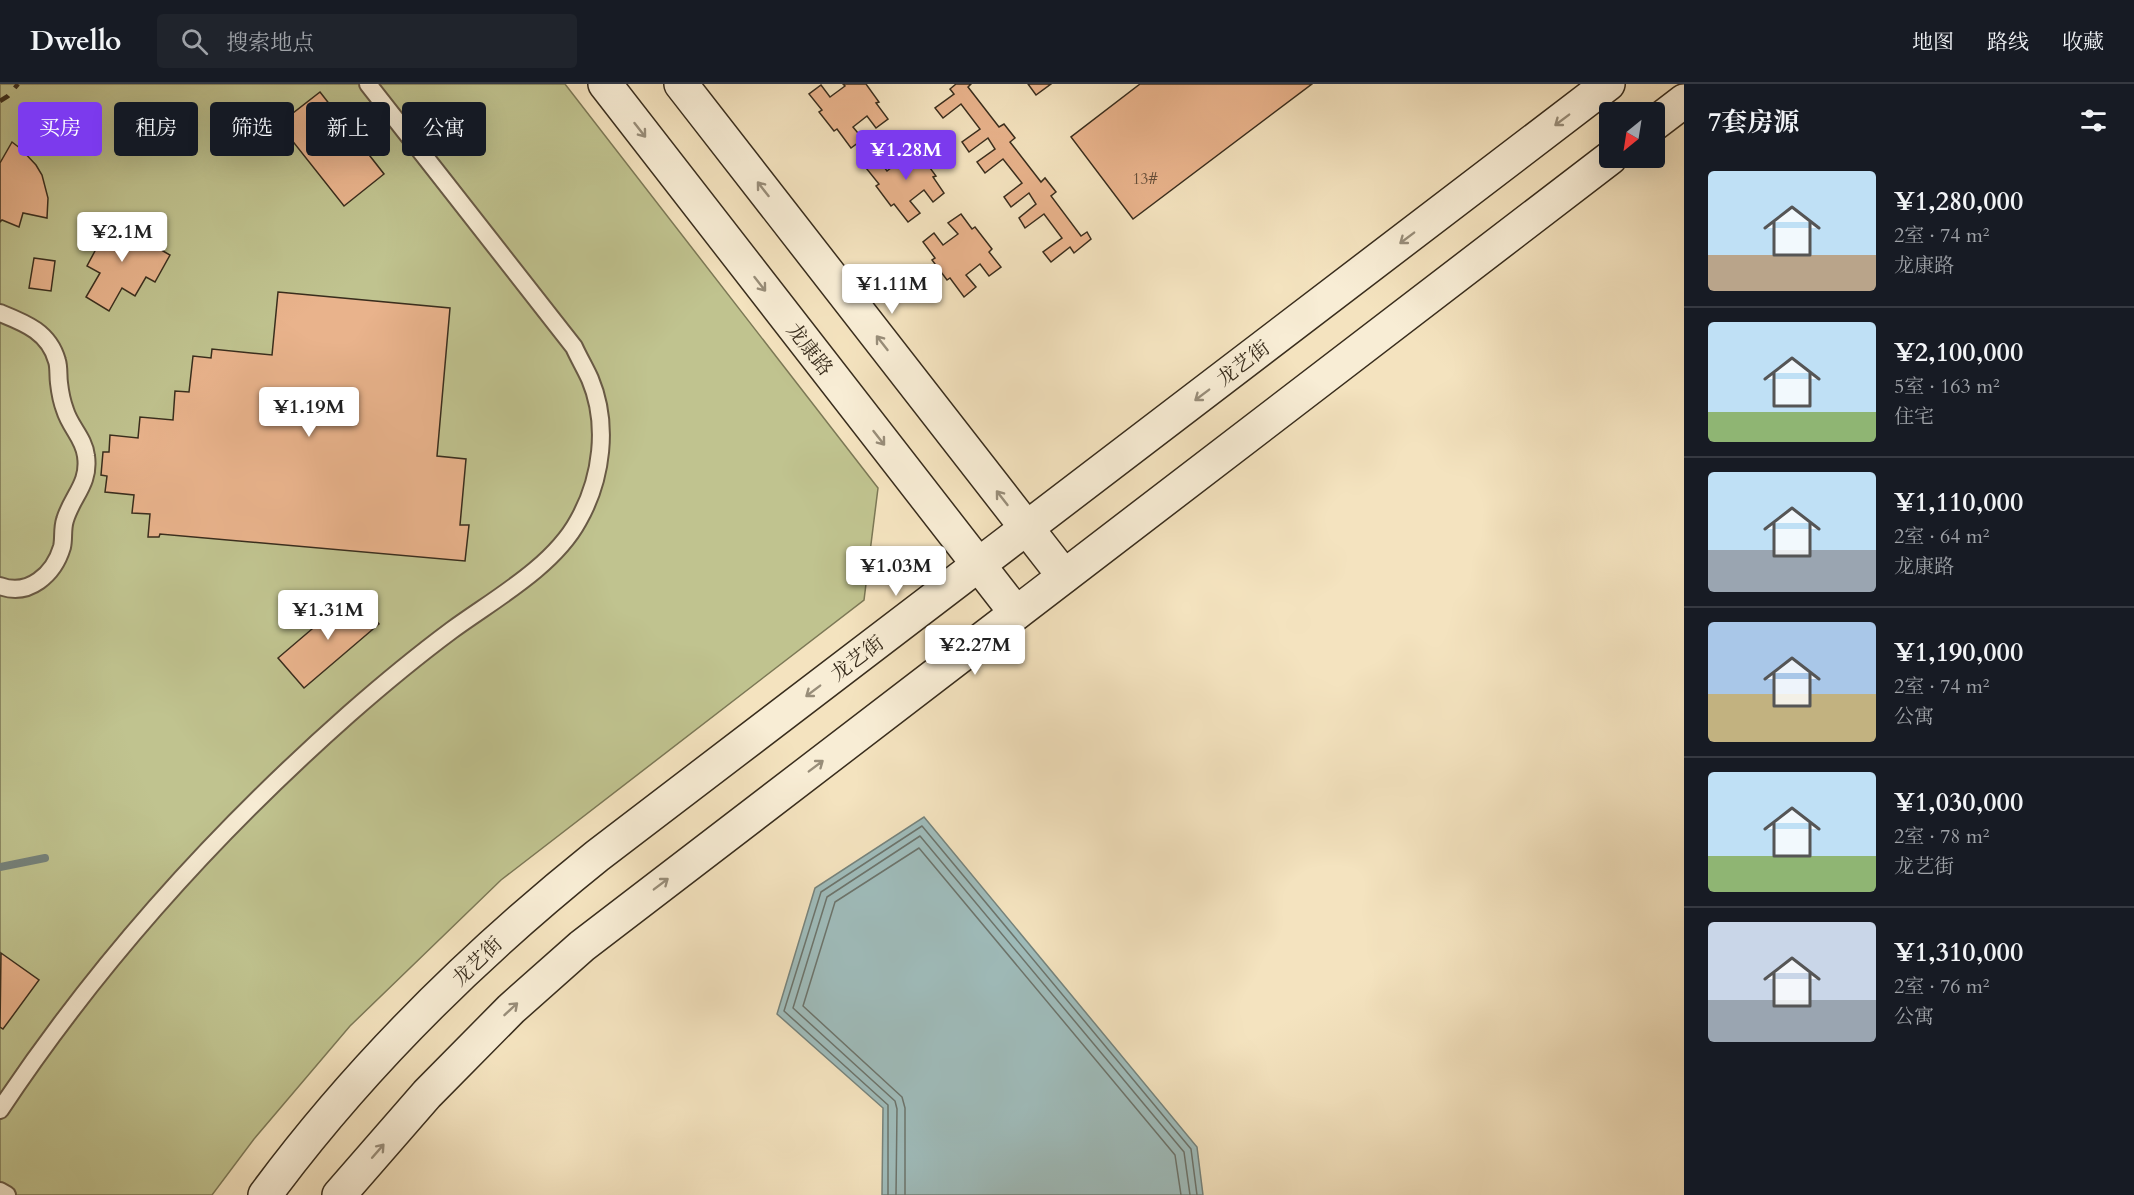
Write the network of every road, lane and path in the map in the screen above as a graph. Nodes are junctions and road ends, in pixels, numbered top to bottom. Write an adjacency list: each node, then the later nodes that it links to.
1 (368, 84): 14 (lane)
2 (604, 84): 10 (main road, 龙康路, one-way to 10)
3 (681, 84): 9 (main road, one-way to 3)
4 (1608, 84): 9 (main road, 龙艺街, one-way to 9)
5 (1684, 101): 6 (main road)
6 (1665, 116)
7 (1599, 166): 11 (main road)
8 (0, 313): 12 (lane)
9 (1026, 529): 10 (main road, 龙艺街); 11 (main road)
10 (978, 566): 13 (main road, 龙康路); 17 (main road, 龙艺街, one-way to 17)
11 (1064, 576): 13 (main road)
12 (0, 586)
13 (1016, 613): 18 (main road, one-way to 13)
14 (0, 1110)
15 (0, 1191): 16 (lane)
16 (7, 1195)
17 (265, 1195)
18 (339, 1195)

